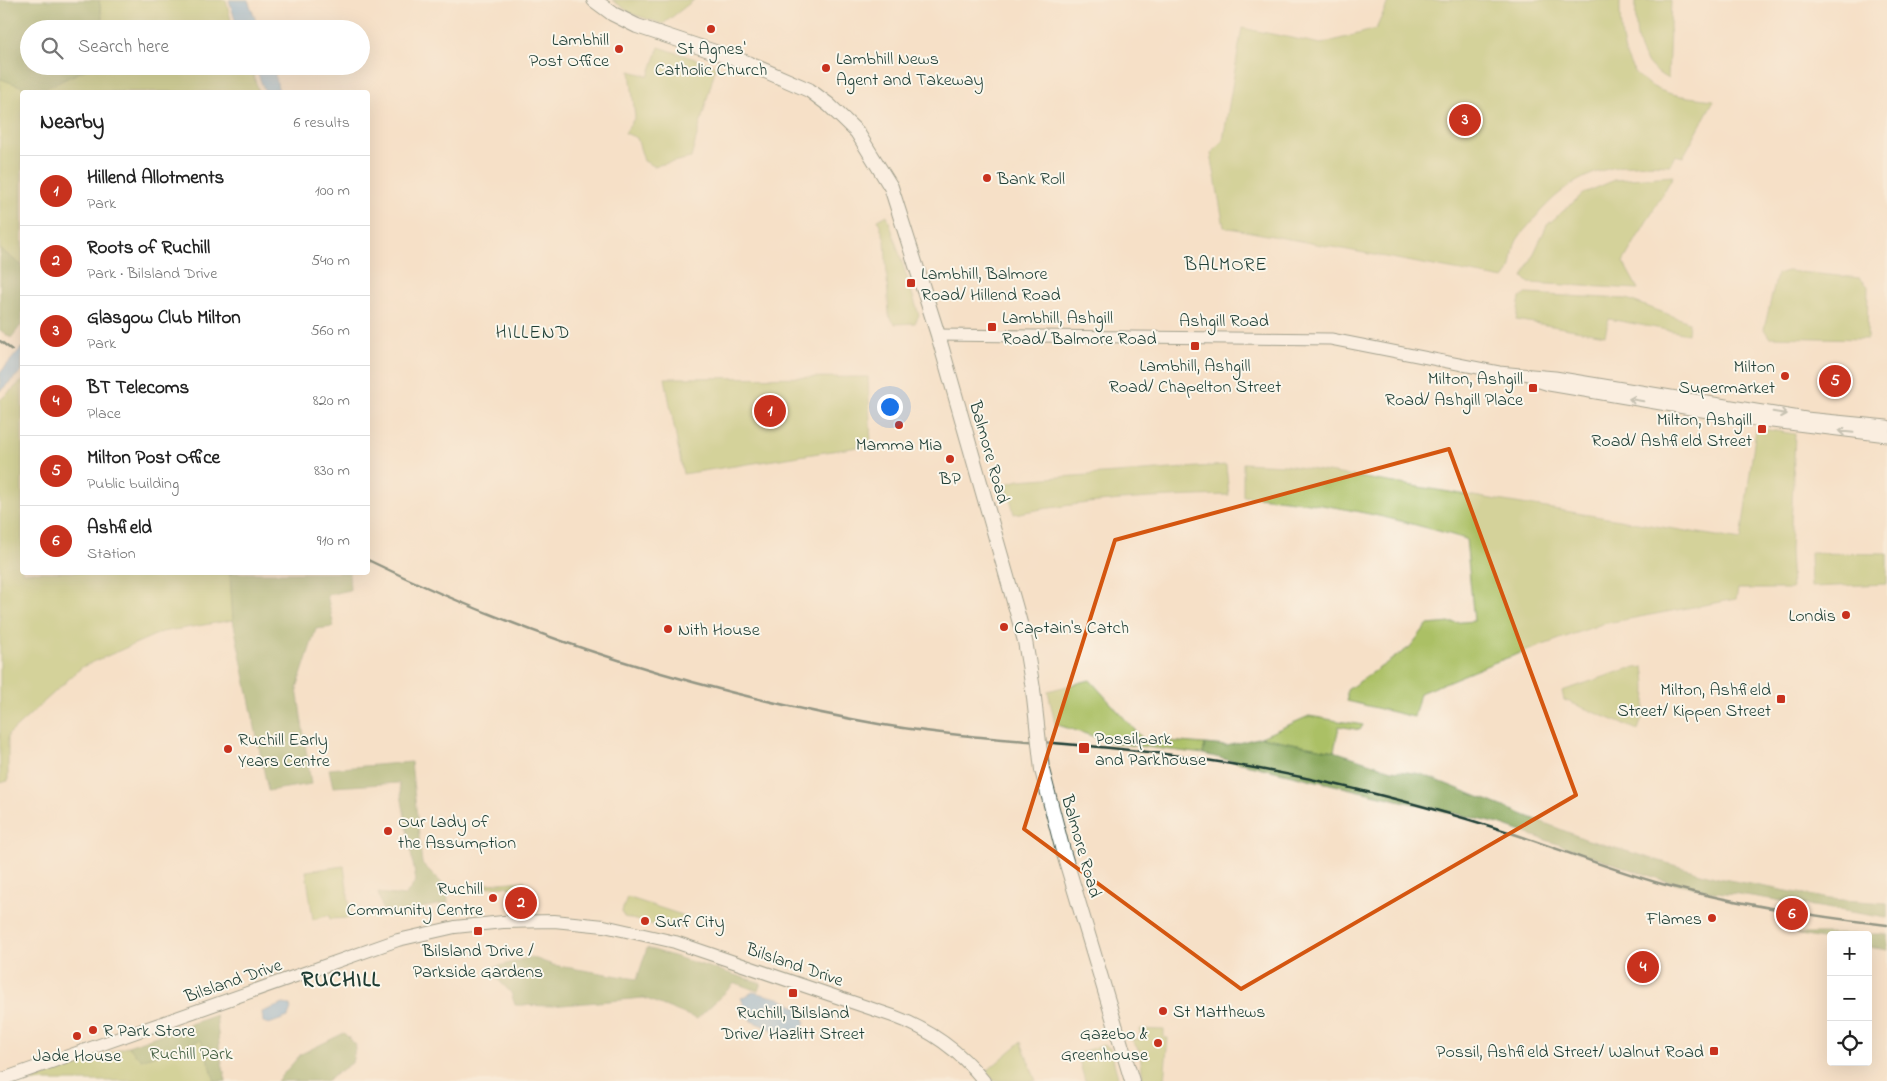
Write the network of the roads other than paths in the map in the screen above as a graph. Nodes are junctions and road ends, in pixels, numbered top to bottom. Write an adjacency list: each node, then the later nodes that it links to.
1 (594, 0): 2 (main road, Balmore Road)
2 (938, 335): 3 (street, Ashgill Road); 8 (main road, Balmore Road, bridge)
3 (1507, 372): 4 (street, Ashgill Road, one-way to 4); 5 (street, Ashgill Road, one-way to 3)
4 (1887, 426)
5 (1887, 436)
6 (0, 1080): 7 (main road, Bilsland Drive)
7 (984, 1081)
8 (1132, 1081)

